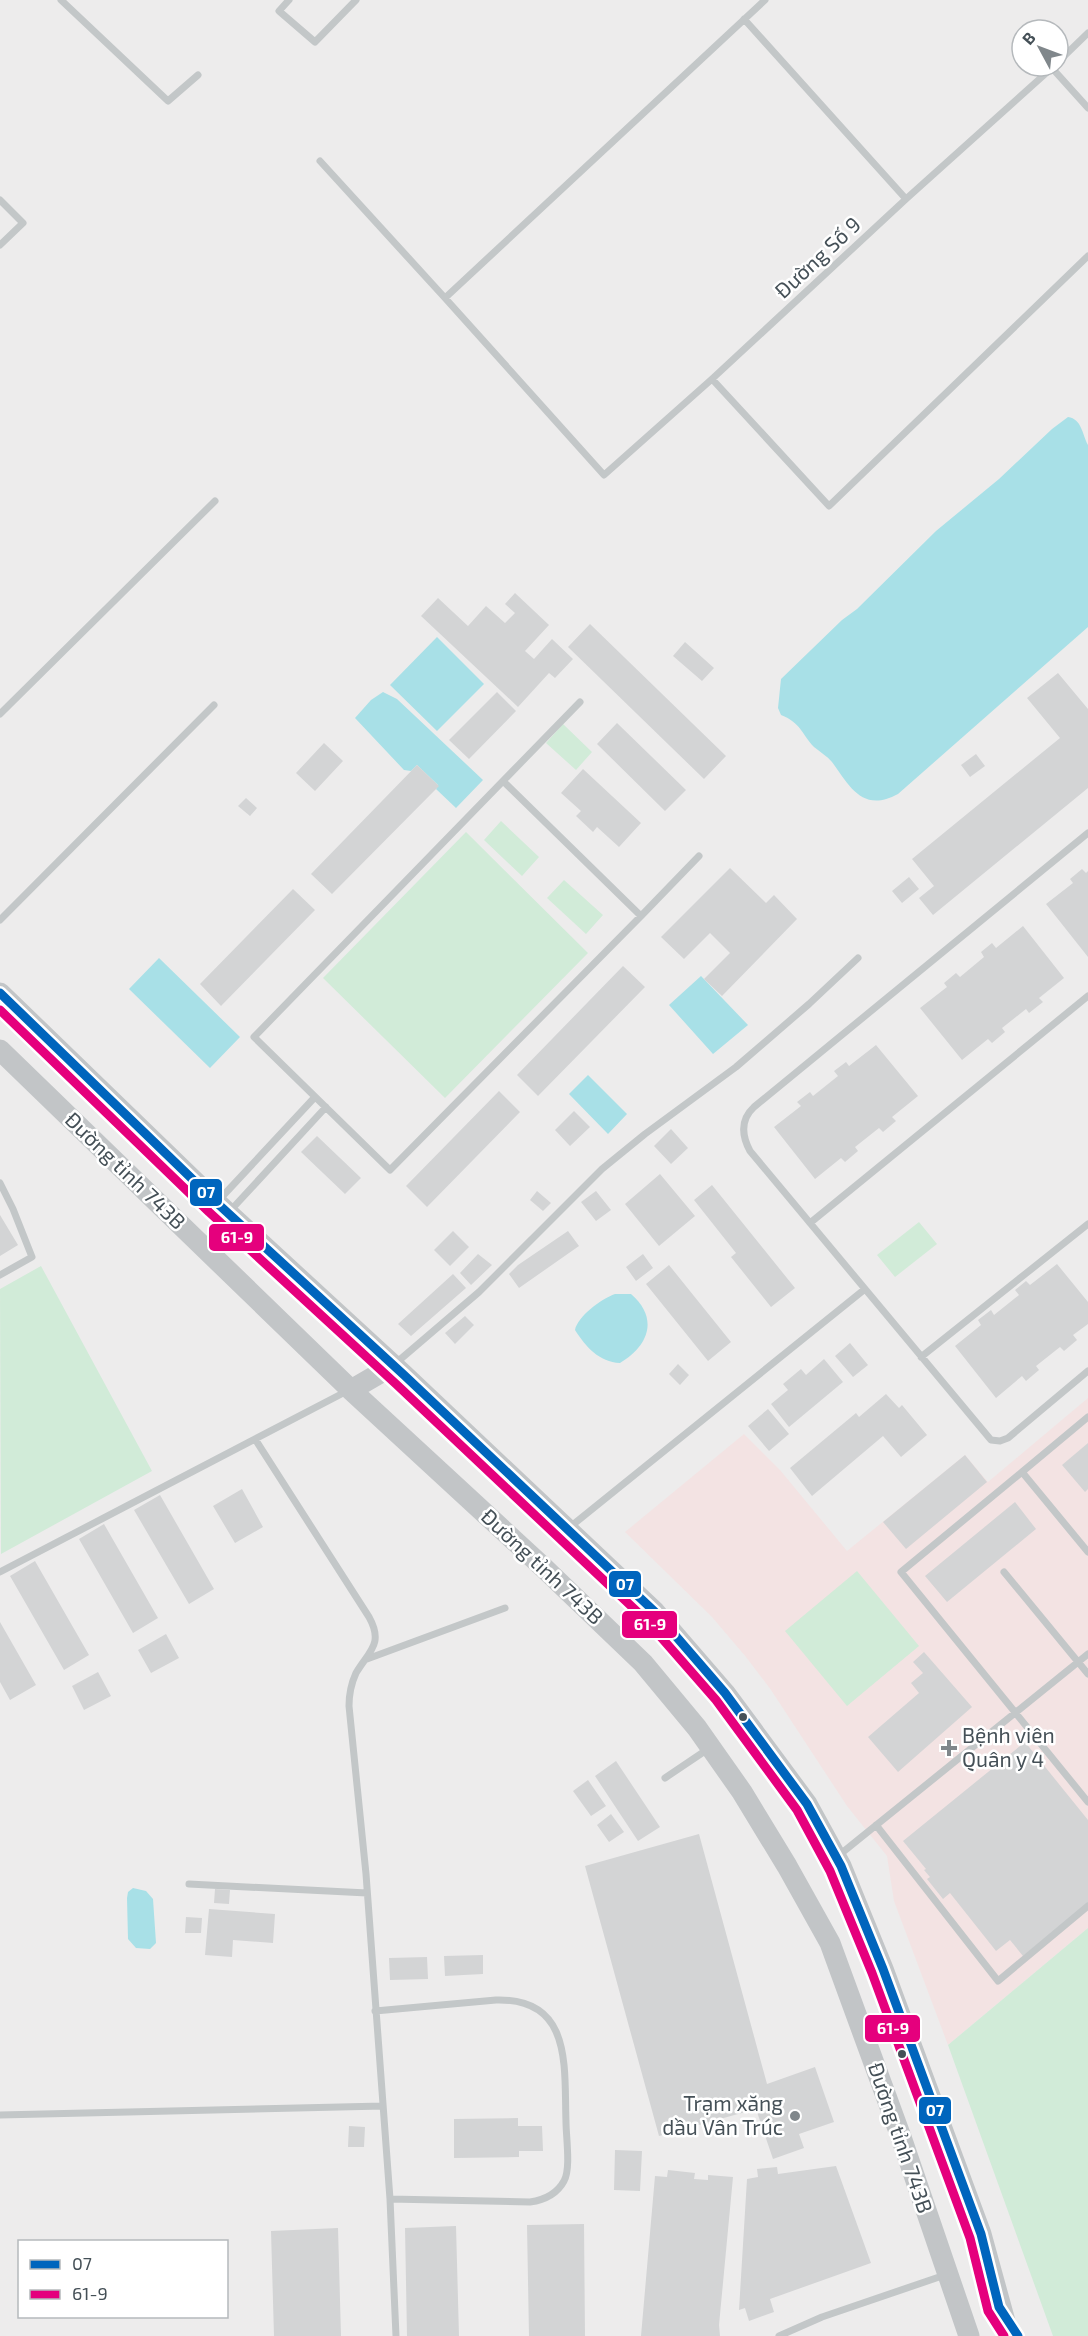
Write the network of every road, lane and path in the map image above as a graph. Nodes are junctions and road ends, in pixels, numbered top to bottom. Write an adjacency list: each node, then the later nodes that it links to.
1 (61, 0): 8 (lane)
2 (289, 0): 3 (lane)
3 (356, 0)
4 (765, 0): 5 (lane)
5 (744, 19): 14 (lane); 17 (lane)
6 (1088, 33): 7 (lane, Đường Số 9)
7 (1070, 50)
8 (198, 75)
9 (1041, 78): 14 (lane, Đường Số 9)
10 (1065, 78): 11 (lane)
11 (1088, 108)
12 (320, 160): 17 (lane)
13 (0, 200): 15 (lane)
14 (906, 200): 18 (lane, Đường Số 9)
15 (0, 245)
16 (1088, 256): 18 (lane)
17 (445, 298): 18 (lane, Đường Số 9)
18 (712, 380)
19 (215, 501): 22 (lane)
20 (580, 702): 23 (lane)
21 (214, 705): 27 (lane)
22 (0, 714)
23 (503, 781): 26 (lane); 32 (lane)
24 (1088, 833): 36 (lane)
25 (699, 856): 26 (lane)
26 (641, 916): 33 (lane)
27 (0, 920)
28 (858, 958): 41 (lane)
29 (0, 993): 35 (main road, Đường tỉnh 743B)
30 (1088, 996): 36 (lane)
31 (0, 1050): 43 (main road, Đường tỉnh 743B)
32 (315, 1096): 33 (lane); 35 (lane)
33 (326, 1107): 35 (lane)
34 (0, 1183): 38 (lane)
35 (223, 1208): 41 (main road, Đường tỉnh 743B)
36 (810, 1223): 39 (lane)
37 (1088, 1224): 40 (lane)
38 (0, 1275)
39 (865, 1289): 40 (lane); 47 (lane)
40 (921, 1357): 42 (lane)
41 (394, 1365): 43 (main road); 47 (main road, Đường tỉnh 743B)
42 (1088, 1371)
43 (351, 1389): 45 (lane); 57 (main road, Đường tỉnh 743B)
44 (1088, 1417): 46 (lane)
45 (255, 1439): 49 (lane); 53 (lane)
46 (1022, 1472): 48 (lane); 56 (lane)
47 (566, 1530): 61 (main road, Đường tỉnh 743B)
48 (1088, 1552)
49 (0, 1572)
50 (1004, 1572): 54 (lane)
51 (505, 1608): 53 (lane)
52 (1088, 1654): 54 (lane)
53 (367, 1659): 63 (lane)
54 (1078, 1662): 55 (lane); 56 (lane)
55 (1088, 1674)
56 (1016, 1713): 59 (lane); 60 (lane)
57 (710, 1748): 58 (lane); 69 (main road, Đường tỉnh 743B)
58 (665, 1778)
59 (1088, 1802)
60 (876, 1825): 61 (lane); 64 (lane)
61 (836, 1857): 73 (main road, Đường tỉnh 743B)
62 (189, 1884): 63 (lane)
63 (367, 1893): 65 (lane)
64 (1088, 1906)
65 (375, 2011): 66 (lane); 68 (lane)
66 (383, 2106): 67 (lane); 68 (lane)
67 (0, 2115)
68 (390, 2199): 70 (lane)
69 (948, 2274): 71 (lane); 72 (main road, Đường tỉnh 743B)
70 (396, 2336)
71 (779, 2336)
72 (969, 2336)
73 (1009, 2336)

